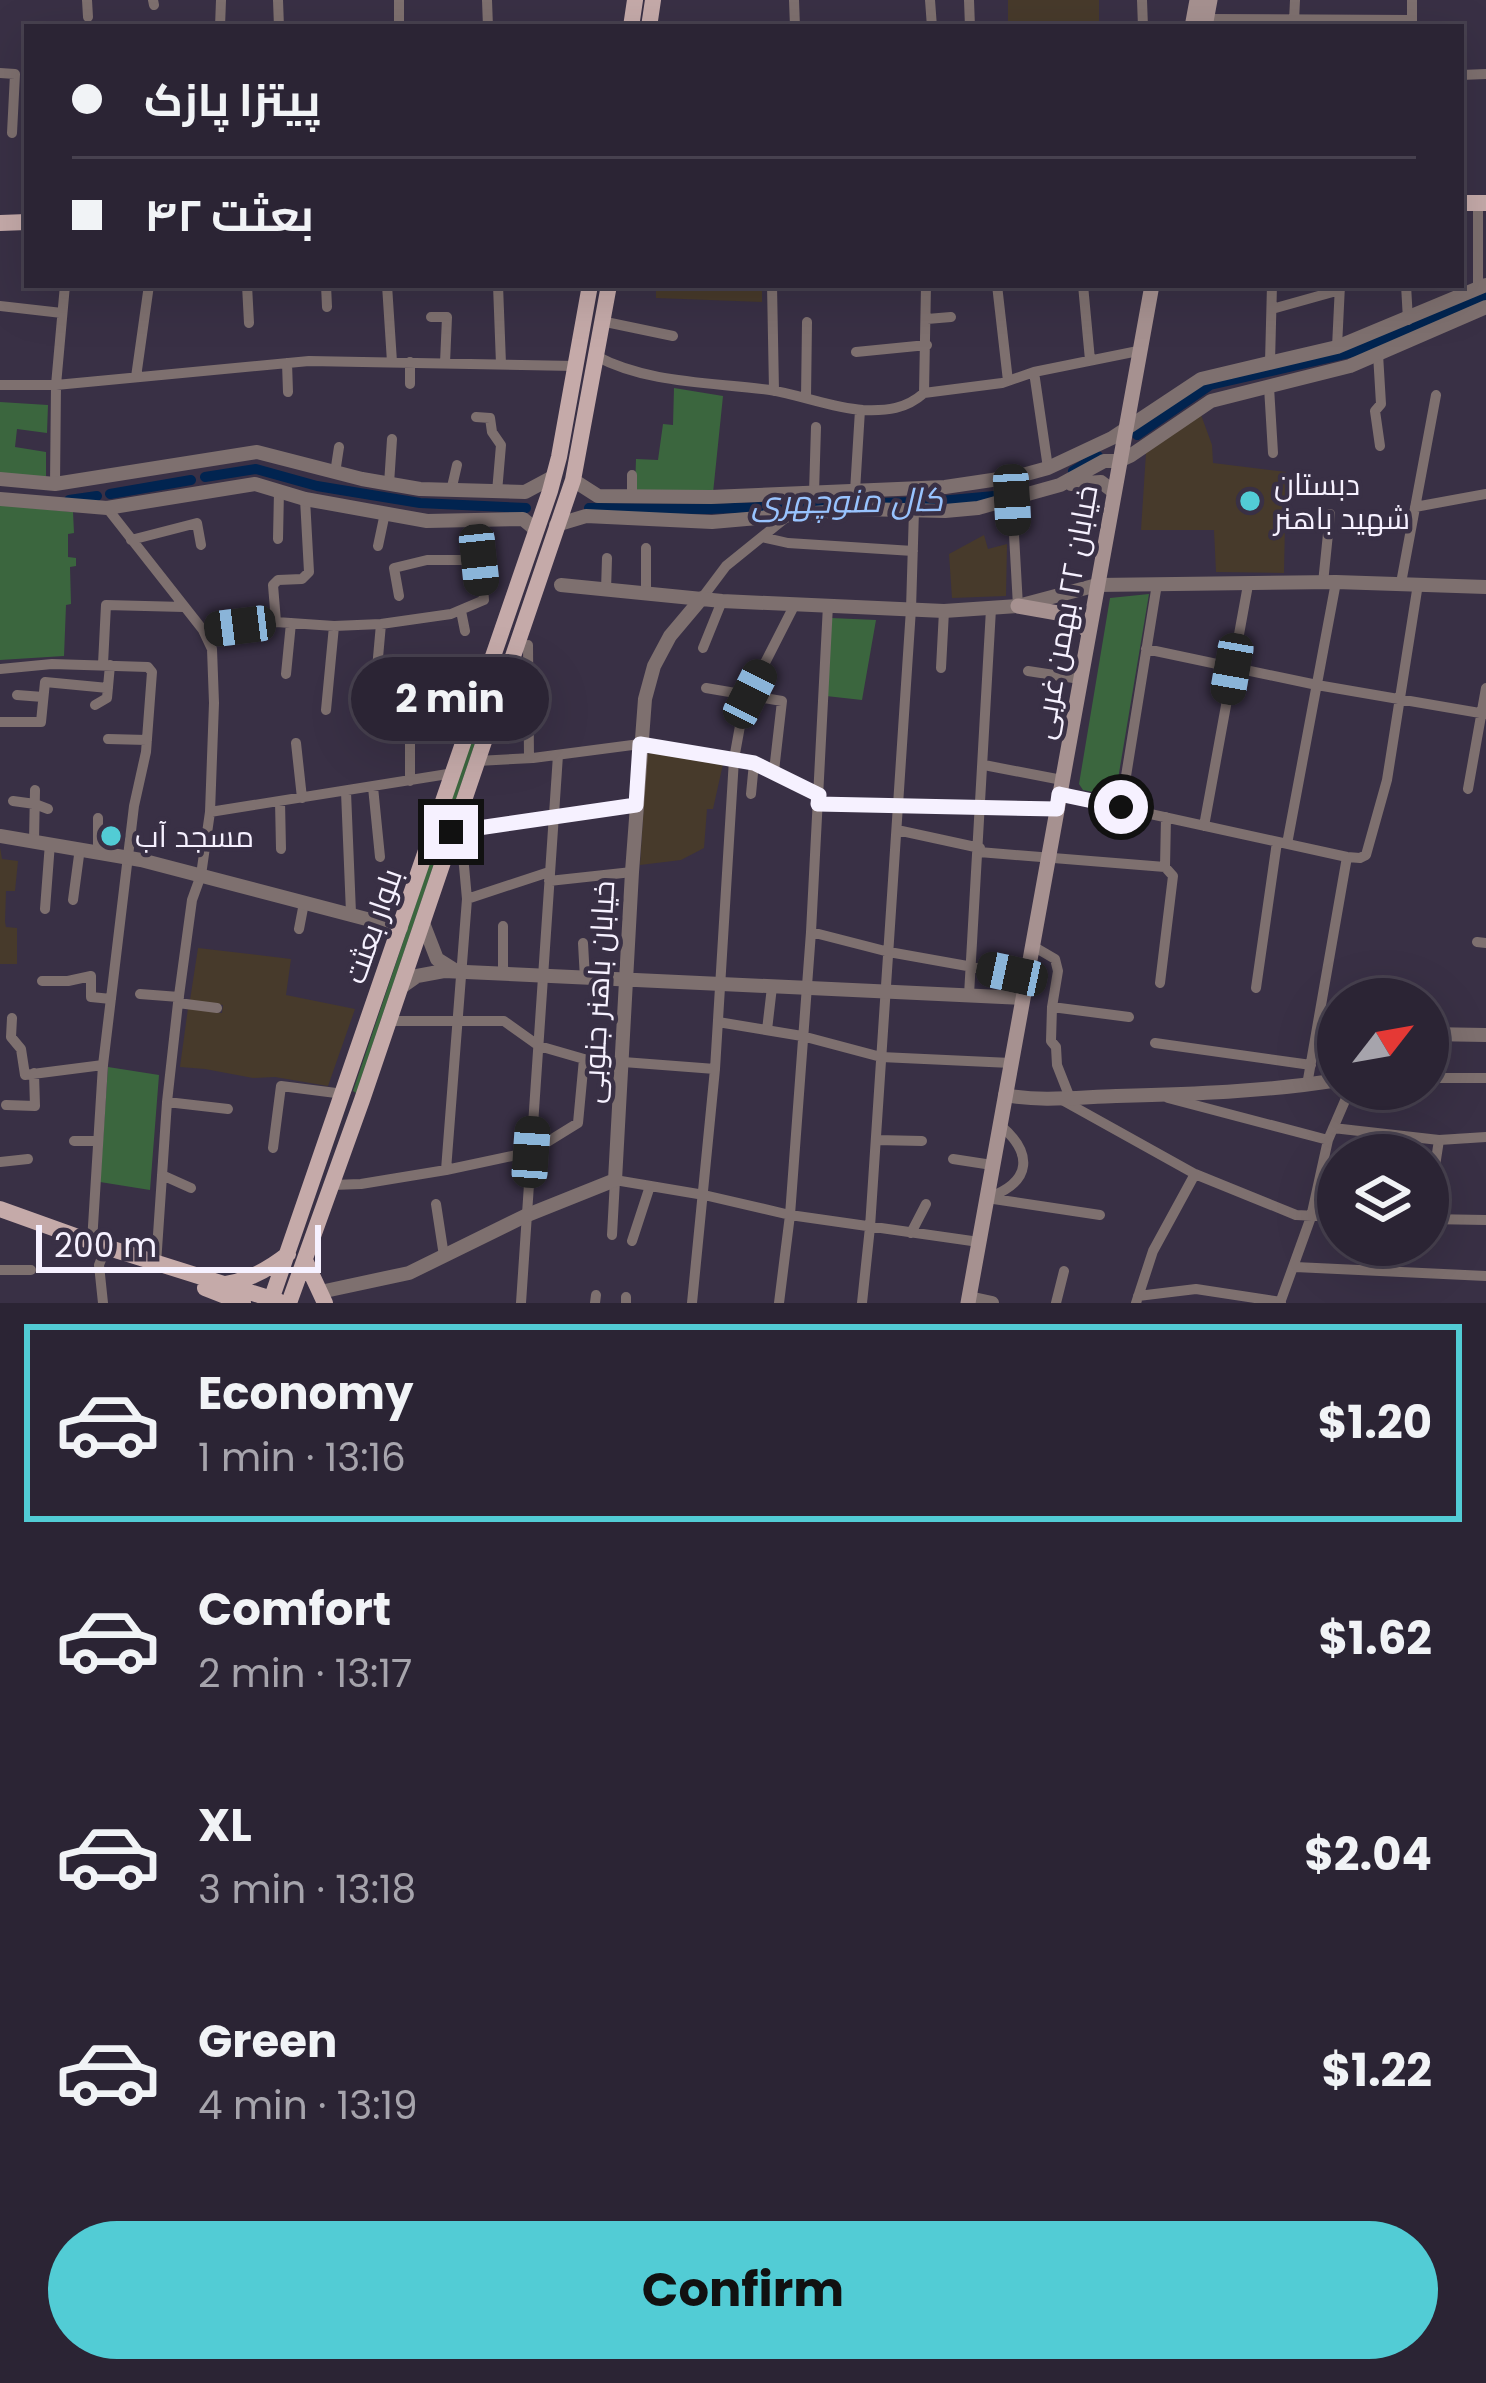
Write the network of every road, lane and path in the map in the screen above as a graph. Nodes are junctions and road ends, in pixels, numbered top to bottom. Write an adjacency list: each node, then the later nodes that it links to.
1 (87, 0): 6 (street)
2 (1197, 0): 9 (main road)
3 (1210, 0): 9 (main road)
4 (1295, 0): 7 (street)
5 (1412, 0): 8 (street)
6 (88, 17)
7 (1294, 21): 8 (street); 9 (street)
8 (1412, 23)
9 (1201, 24)
10 (0, 73): 11 (street)
11 (12, 133)
12 (1475, 203): 13 (street)
13 (1482, 287): 38 (street)
14 (65, 288): 34 (street)
15 (151, 288): 58 (street)
16 (248, 288): 41 (street)
17 (326, 288): 31 (street)
18 (387, 288): 49 (street)
19 (589, 288): 55 (main road, بلوار بعثت)
20 (608, 288): 39 (main road, بلوار بعثت)
21 (772, 288): 64 (street)
22 (926, 288): 37 (street)
23 (997, 288): 59 (street)
24 (1083, 288): 48 (street)
25 (1151, 288): 45 (main road, خیابان ۲۲ بهمن غربی)
26 (1272, 288): 33 (street)
27 (1340, 288): 33 (street); 44 (street)
28 (1406, 288): 38 (street)
29 (498, 289): 54 (street)
30 (0, 306): 34 (street)
31 (327, 307)
32 (1486, 307): 47 (street)
33 (1272, 309): 51 (street)
34 (62, 314): 62 (street)
35 (431, 317): 53 (street)
36 (951, 317): 37 (street)
37 (926, 319): 43 (street)
38 (1408, 320): 44 (street)
39 (601, 321): 42 (street); 56 (main road, بلوار بعثت)
40 (807, 322): 68 (street)
41 (249, 323)
42 (673, 336)
43 (927, 345): 46 (street); 67 (street)
44 (1337, 347): 51 (street)
45 (1138, 351): 48 (street); 72 (main road, خیابان ۲۲ بهمن غربی)
46 (856, 352)
47 (1378, 354): 63 (street); 74 (street)
48 (1090, 360): 57 (street)
49 (392, 362): 50 (street); 52 (street)
50 (410, 362): 53 (street); 60 (street)
51 (1270, 362): 72 (street)
52 (287, 363): 58 (street); 65 (street)
53 (445, 363): 54 (street)
54 (501, 364): 55 (street)
55 (575, 365): 83 (main road, بلوار بعثت)
56 (594, 365): 64 (street); 85 (main road, بلوار بعثت)
57 (1034, 372): 59 (street); 80 (street)
58 (136, 377): 62 (street)
59 (1008, 381): 67 (street)
60 (410, 384)
61 (0, 385): 62 (street)
62 (56, 385): 86 (street)
63 (1269, 387): 76 (street); 78 (street)
64 (775, 391): 68 (street)
65 (288, 392)
66 (1436, 395): 101 (street)
67 (932, 397): 69 (street)
68 (806, 398): 69 (street)
69 (860, 410): 91 (street)
70 (476, 417): 94 (street)
71 (816, 427): 95 (street)
72 (1124, 430): 78 (main road, خیابان ۲۲ بهمن غربی); 80 (street)
73 (392, 439): 87 (street)
74 (1380, 446)
75 (339, 447): 81 (street)
76 (1273, 454)
77 (197, 461): 81 (street); 86 (street); 93 (street)
78 (1119, 461): 88 (street); 92 (main road, خیابان ۲۲ بهمن غربی)
79 (457, 465): 90 (street)
80 (1048, 468): 91 (street)
81 (335, 473): 87 (street)
82 (632, 476): 97 (street)
83 (553, 477): 94 (street); 109 (main road, بلوار بعثت)
84 (0, 479): 86 (street)
85 (573, 480): 97 (street); 108 (main road, بلوار بعثت)
86 (55, 484)
87 (389, 484): 90 (street)
88 (1060, 485): 92 (street); 100 (street)
89 (279, 491): 93 (street); 99 (street); 111 (street)
90 (451, 491): 94 (street)
91 (855, 491): 95 (street)
92 (1114, 491): 124 (main road, خیابان ۲۲ بهمن غربی)
93 (203, 492): 102 (street)
94 (497, 492)
95 (814, 493): 97 (street)
96 (1486, 494): 101 (street)
97 (632, 497)
98 (0, 499): 102 (street)
99 (305, 499): 104 (street); 142 (street)
100 (1012, 500): 103 (street); 136 (street)
101 (1414, 507): 120 (street)
102 (106, 508): 112 (street)
103 (914, 510): 106 (street); 116 (street)
104 (385, 513): 107 (street); 114 (street)
105 (1330, 514): 119 (street)
106 (789, 515): 108 (street); 110 (street)
107 (478, 520): 109 (street); 118 (street)
108 (556, 525): 158 (main road, بلوار بعثت)
109 (536, 529): 135 (main road, بلوار بعثت)
110 (762, 537): 116 (street); 130 (street)
111 (278, 538)
112 (131, 540): 113 (street); 137 (street)
113 (201, 545)
114 (378, 546)
115 (646, 548): 128 (street)
116 (913, 551): 138 (street)
117 (607, 559): 127 (street)
118 (479, 560): 129 (street); 131 (street)
119 (1330, 582): 120 (street); 125 (street); 161 (street)
120 (1401, 583): 122 (street)
121 (1157, 584): 124 (street); 125 (street); 151 (street)
122 (1418, 584): 126 (street); 168 (street)
123 (561, 585): 127 (street)
124 (1097, 585): 136 (street); 148 (main road, خیابان ۲۲ بهمن غربی)
125 (1248, 585): 155 (street)
126 (1486, 587)
127 (606, 590): 128 (street)
128 (646, 592): 130 (street)
129 (399, 596)
130 (702, 598): 132 (street); 177 (street, خیابان باهنر جنوبی)
131 (484, 600): 135 (street); 141 (street)
132 (722, 601): 133 (street); 150 (street)
133 (795, 604): 134 (street); 165 (street)
134 (828, 605): 138 (street); 194 (street)
135 (509, 606): 158 (main road, بلوار بعثت)
136 (1018, 606): 139 (street); 148 (main road)
137 (184, 608): 146 (street); 152 (street)
138 (911, 609): 140 (street); 198 (street)
139 (992, 609): 140 (street); 183 (street)
140 (944, 610): 153 (street)
141 (461, 611): 144 (street); 147 (street)
142 (276, 622): 143 (street); 146 (street)
143 (291, 623): 145 (street); 157 (street)
144 (381, 624): 145 (street); 160 (street)
145 (334, 626): 170 (street)
146 (203, 631): 202 (street)
147 (465, 631)
148 (1088, 632): 159 (main road, خیابان ۲۲ بهمن غربی)
149 (528, 646): 179 (street)
150 (703, 648)
151 (1147, 649): 155 (street); 200 (street)
152 (106, 664): 154 (street); 162 (street); 175 (street)
153 (941, 668)
154 (0, 669)
155 (1232, 669): 161 (street); 206 (street)
156 (1028, 671): 159 (street)
157 (286, 674)
158 (495, 676): 181 (main road, بلوار بعثت); 185 (main road, بلوار بعثت)
159 (1080, 679): 191 (main road, خیابان ۲۲ بهمن غربی)
160 (376, 680)
161 (1317, 685): 168 (street); 212 (street)
162 (108, 688): 167 (street); 169 (street)
163 (706, 688): 165 (street)
164 (1486, 688): 171 (street)
165 (750, 694): 180 (street); 184 (street)
166 (16, 695): 167 (street)
167 (44, 697): 173 (street)
168 (1401, 699): 171 (street); 220 (street)
169 (95, 706)
170 (326, 710)
171 (1484, 713): 188 (street)
172 (410, 716): 186 (street)
173 (0, 722)
174 (108, 740): 175 (street)
175 (147, 740): 217 (street)
176 (296, 743): 193 (street)
177 (640, 744): 178 (street); 180 (street); 197 (street, خیابان باهنر جنوبی)
178 (558, 755): 179 (street); 205 (street)
179 (529, 758): 181 (street)
180 (734, 759): 182 (street); 247 (street)
181 (476, 761): 208 (main road, بلوار بعثت)
182 (754, 763): 184 (street); 190 (street)
183 (984, 765): 191 (street); 199 (street)
184 (774, 771): 194 (street)
185 (454, 773): 186 (street); 232 (main road, بلوار بعثت)
186 (410, 781): 187 (street)
187 (373, 787): 189 (street); 218 (street)
188 (1468, 789)
189 (346, 792): 193 (street); 229 (street)
190 (751, 794)
191 (1060, 794): 199 (street); 200 (street); 219 (main road, خیابان ۲۲ بهمن غربی)
192 (35, 797): 195 (street); 201 (street); 210 (street)
193 (302, 798): 196 (street)
194 (819, 799): 198 (street); 234 (street)
195 (13, 801)
196 (280, 802): 202 (street); 214 (street)
197 (636, 805): 205 (street); 222 (street, خیابان باهنر جنوبی)
198 (898, 807): 199 (street); 207 (street)
199 (982, 807): 215 (street)
200 (1121, 807): 203 (street)
201 (48, 809)
202 (210, 812): 223 (street)
203 (1166, 817): 206 (street); 221 (street)
204 (98, 818): 216 (street)
205 (552, 818): 208 (street); 224 (street)
206 (1204, 826): 212 (street)
207 (897, 830): 215 (street); 237 (street)
208 (451, 832): 225 (street); 230 (main road, بلوار بعثت)
209 (0, 836): 210 (street)
210 (34, 841): 211 (street)
211 (50, 843): 213 (street); 228 (street)
212 (1282, 843): 220 (street); 251 (street)
213 (80, 848): 216 (street); 226 (street)
214 (281, 849)
215 (979, 850): 219 (street); 238 (street)
216 (98, 851): 217 (street)
217 (129, 857): 223 (street); 256 (street)
218 (380, 857)
219 (1048, 857): 221 (street); 236 (main road, خیابان ۲۲ بهمن غربی)
220 (1347, 857): 276 (street)
221 (1165, 867): 246 (street)
222 (632, 872): 224 (street); 245 (street, خیابان باهنر جنوبی)
223 (201, 875): 227 (street); 257 (street)
224 (549, 876): 225 (street); 242 (street)
225 (467, 899): 239 (street)
226 (73, 900)
227 (304, 903): 229 (street); 233 (street)
228 (45, 909)
229 (351, 913): 232 (street)
230 (422, 920): 239 (street); 249 (main road, بلوار بعثت)
231 (503, 926): 241 (street)
232 (401, 928): 285 (main road, بلوار بعثت)
233 (299, 929)
234 (812, 932): 237 (street); 250 (street)
235 (583, 943): 243 (street)
236 (1031, 944): 255 (main road, خیابان ۲۲ بهمن غربی); 258 (street)
237 (889, 952): 238 (street); 252 (street)
238 (973, 966): 240 (street); 254 (street)
239 (461, 973): 241 (street); 249 (street); 263 (street)
240 (1012, 974)
241 (503, 975): 242 (street)
242 (543, 976): 243 (street); 270 (street)
243 (585, 979): 245 (street)
244 (42, 981): 256 (street)
245 (626, 981): 247 (street); 273 (street, خیابان باهنر جنوبی)
246 (1160, 983)
247 (719, 985): 248 (street); 264 (street)
248 (772, 987): 250 (street); 265 (street)
249 (400, 988): 262 (main road, بلوار بعثت)
250 (806, 988): 252 (street); 268 (street)
251 (1256, 988)
252 (886, 992): 254 (street); 271 (street)
253 (140, 994): 257 (street)
254 (969, 995): 255 (street)
255 (1022, 998): 274 (main road, خیابان ۲۲ بهمن غربی)
256 (111, 999): 275 (street)
257 (179, 1000): 259 (street); 287 (street)
258 (1052, 1006): 260 (street); 286 (street)
259 (218, 1008)
260 (1129, 1017)
261 (12, 1018): 278 (street)
262 (389, 1021): 263 (street); 285 (main road, بلوار بعثت)
263 (456, 1021): 270 (street); 305 (street)
264 (718, 1022): 265 (street); 277 (street)
265 (767, 1030): 268 (street)
266 (1449, 1034): 267 (street)
267 (1486, 1035)
268 (802, 1036): 271 (street); 318 (street)
269 (1155, 1043): 276 (street)
270 (539, 1046): 272 (street); 300 (street)
271 (881, 1058): 274 (street); 295 (street)
272 (584, 1059): 273 (street); 300 (street)
273 (622, 1062): 277 (street); 308 (street, خیابان باهنر جنوبی)
274 (1010, 1063): 283 (main road, خیابان ۲۲ بهمن غربی)
275 (103, 1065): 278 (street); 297 (street)
276 (1310, 1065): 282 (street)
277 (715, 1069): 313 (street)
278 (34, 1073): 288 (street)
279 (1449, 1078): 280 (street)
280 (1486, 1078)
281 (1317, 1083): 282 (street)
282 (1307, 1085): 284 (street)
283 (1005, 1095): 286 (street); 291 (main road, خیابان ۲۲ بهمن غربی)
284 (1155, 1095): 286 (street); 292 (street)
285 (353, 1097): 299 (street); 309 (main road, بلوار بعثت); 332 (main road, بلوار بعثت)
286 (1065, 1098): 306 (street)
287 (167, 1102): 289 (street); 307 (street)
288 (6, 1105)
289 (228, 1109)
290 (1340, 1110): 292 (street)
291 (1000, 1125): 304 (main road, خیابان ۲۲ بهمن غربی); 314 (street)
292 (1330, 1134)
293 (1486, 1137): 294 (street)
294 (1449, 1139)
295 (876, 1140): 298 (street); 325 (street)
296 (74, 1141): 297 (street)
297 (98, 1141): 330 (street)
298 (922, 1141)
299 (273, 1148)
300 (531, 1152): 305 (street); 319 (street)
301 (28, 1159): 303 (street)
302 (953, 1160): 304 (street)
303 (0, 1162)
304 (992, 1166): 314 (main road, خیابان ۲۲ بهمن غربی)
305 (446, 1169): 309 (street)
306 (1196, 1174): 321 (street); 341 (street)
307 (162, 1175): 311 (street); 333 (street)
308 (615, 1180): 310 (street); 319 (street); 327 (street)
309 (332, 1185): 332 (main road, بلوار بعثت)
310 (650, 1186): 313 (street); 328 (street)
311 (191, 1188)
312 (1317, 1190): 321 (street)
313 (704, 1195): 318 (street); 348 (street)
314 (987, 1198): 320 (street); 329 (main road, خیابان ۲۲ بهمن غربی)
315 (436, 1204): 331 (street)
316 (926, 1204): 326 (street)
317 (0, 1209): 330 (main road)
318 (790, 1214): 325 (street); 349 (street)
319 (525, 1216): 331 (street); 347 (street)
320 (1100, 1216)
321 (1311, 1216): 322 (street); 334 (street)
322 (1317, 1216)
323 (1449, 1219): 324 (street)
324 (1486, 1220)
325 (870, 1228): 326 (street); 350 (street)
326 (911, 1232): 329 (street)
327 (612, 1235)
328 (632, 1241)
329 (979, 1242): 342 (main road, خیابان ۲۲ بهمن غربی)
330 (99, 1245): 333 (main road); 345 (street)
331 (444, 1256): 340 (street)
332 (297, 1257): 339 (main road); 340 (main road); 343 (main road, بلوار بعثت)
333 (156, 1264): 339 (main road)
334 (1295, 1268): 338 (street); 344 (street)
335 (0, 1270): 336 (street)
336 (31, 1270)
337 (1064, 1270): 352 (street)
338 (1486, 1276)
339 (224, 1294): 343 (main road); 346 (main road)
340 (325, 1297)
341 (1137, 1299): 344 (street)
342 (969, 1300): 351 (street)
343 (278, 1302)
344 (1280, 1302)
345 (103, 1303)
346 (243, 1303)
347 (521, 1303)
348 (692, 1303)
349 (779, 1303)
350 (862, 1303)
351 (992, 1303)
352 (1056, 1303)

